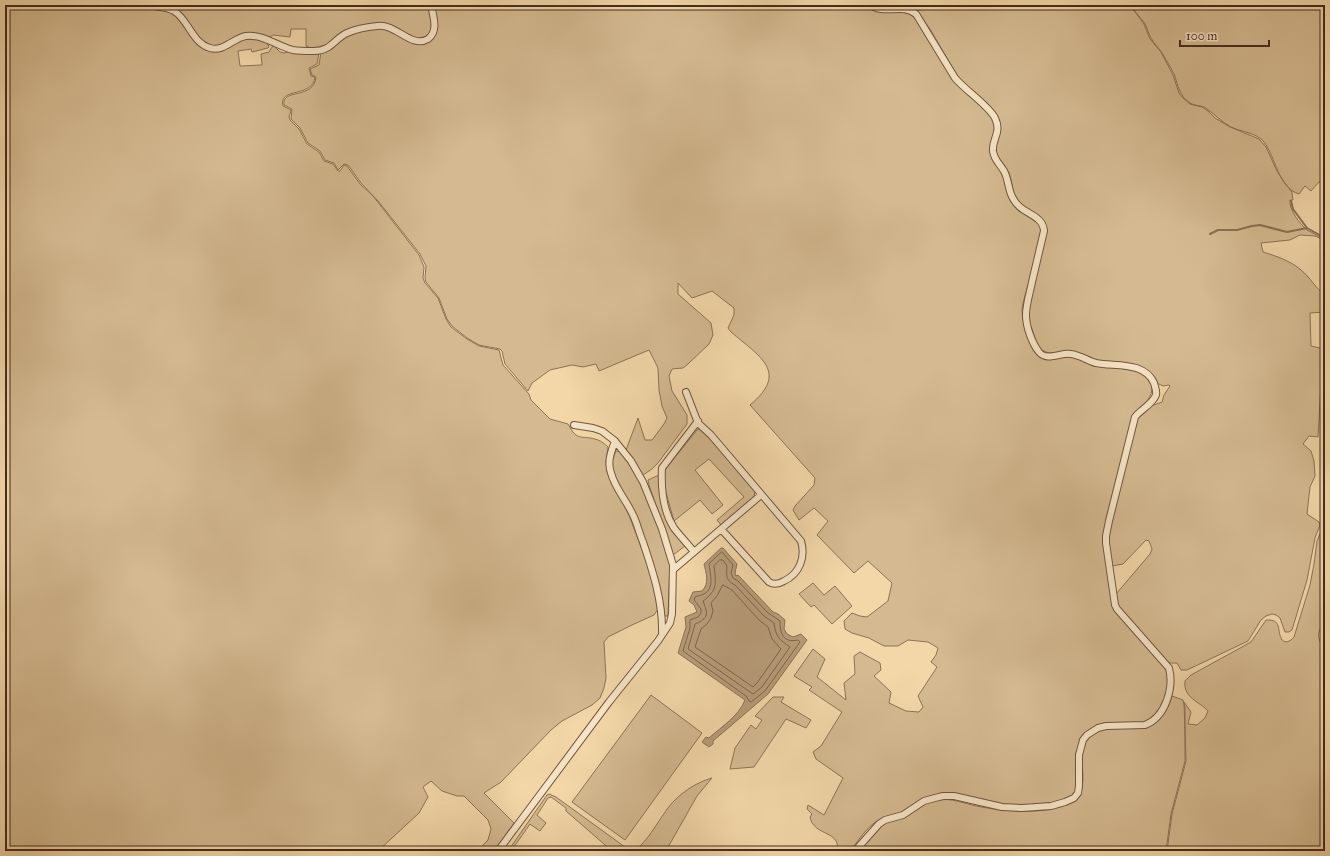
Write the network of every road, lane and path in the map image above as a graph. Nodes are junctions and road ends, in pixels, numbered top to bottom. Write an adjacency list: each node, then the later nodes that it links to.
1 (148, 5): 2 (street)
2 (431, 5)
3 (871, 5): 14 (street)
4 (686, 392): 5 (street)
5 (698, 421): 8 (street); 10 (street)
6 (574, 425): 7 (street)
7 (615, 441): 11 (street); 12 (street)
8 (761, 495): 9 (street); 9 (street)
9 (721, 529): 10 (street)
10 (694, 552): 11 (street)
11 (674, 569): 12 (street)
12 (662, 635): 13 (street)
13 (498, 851)
14 (855, 851)

